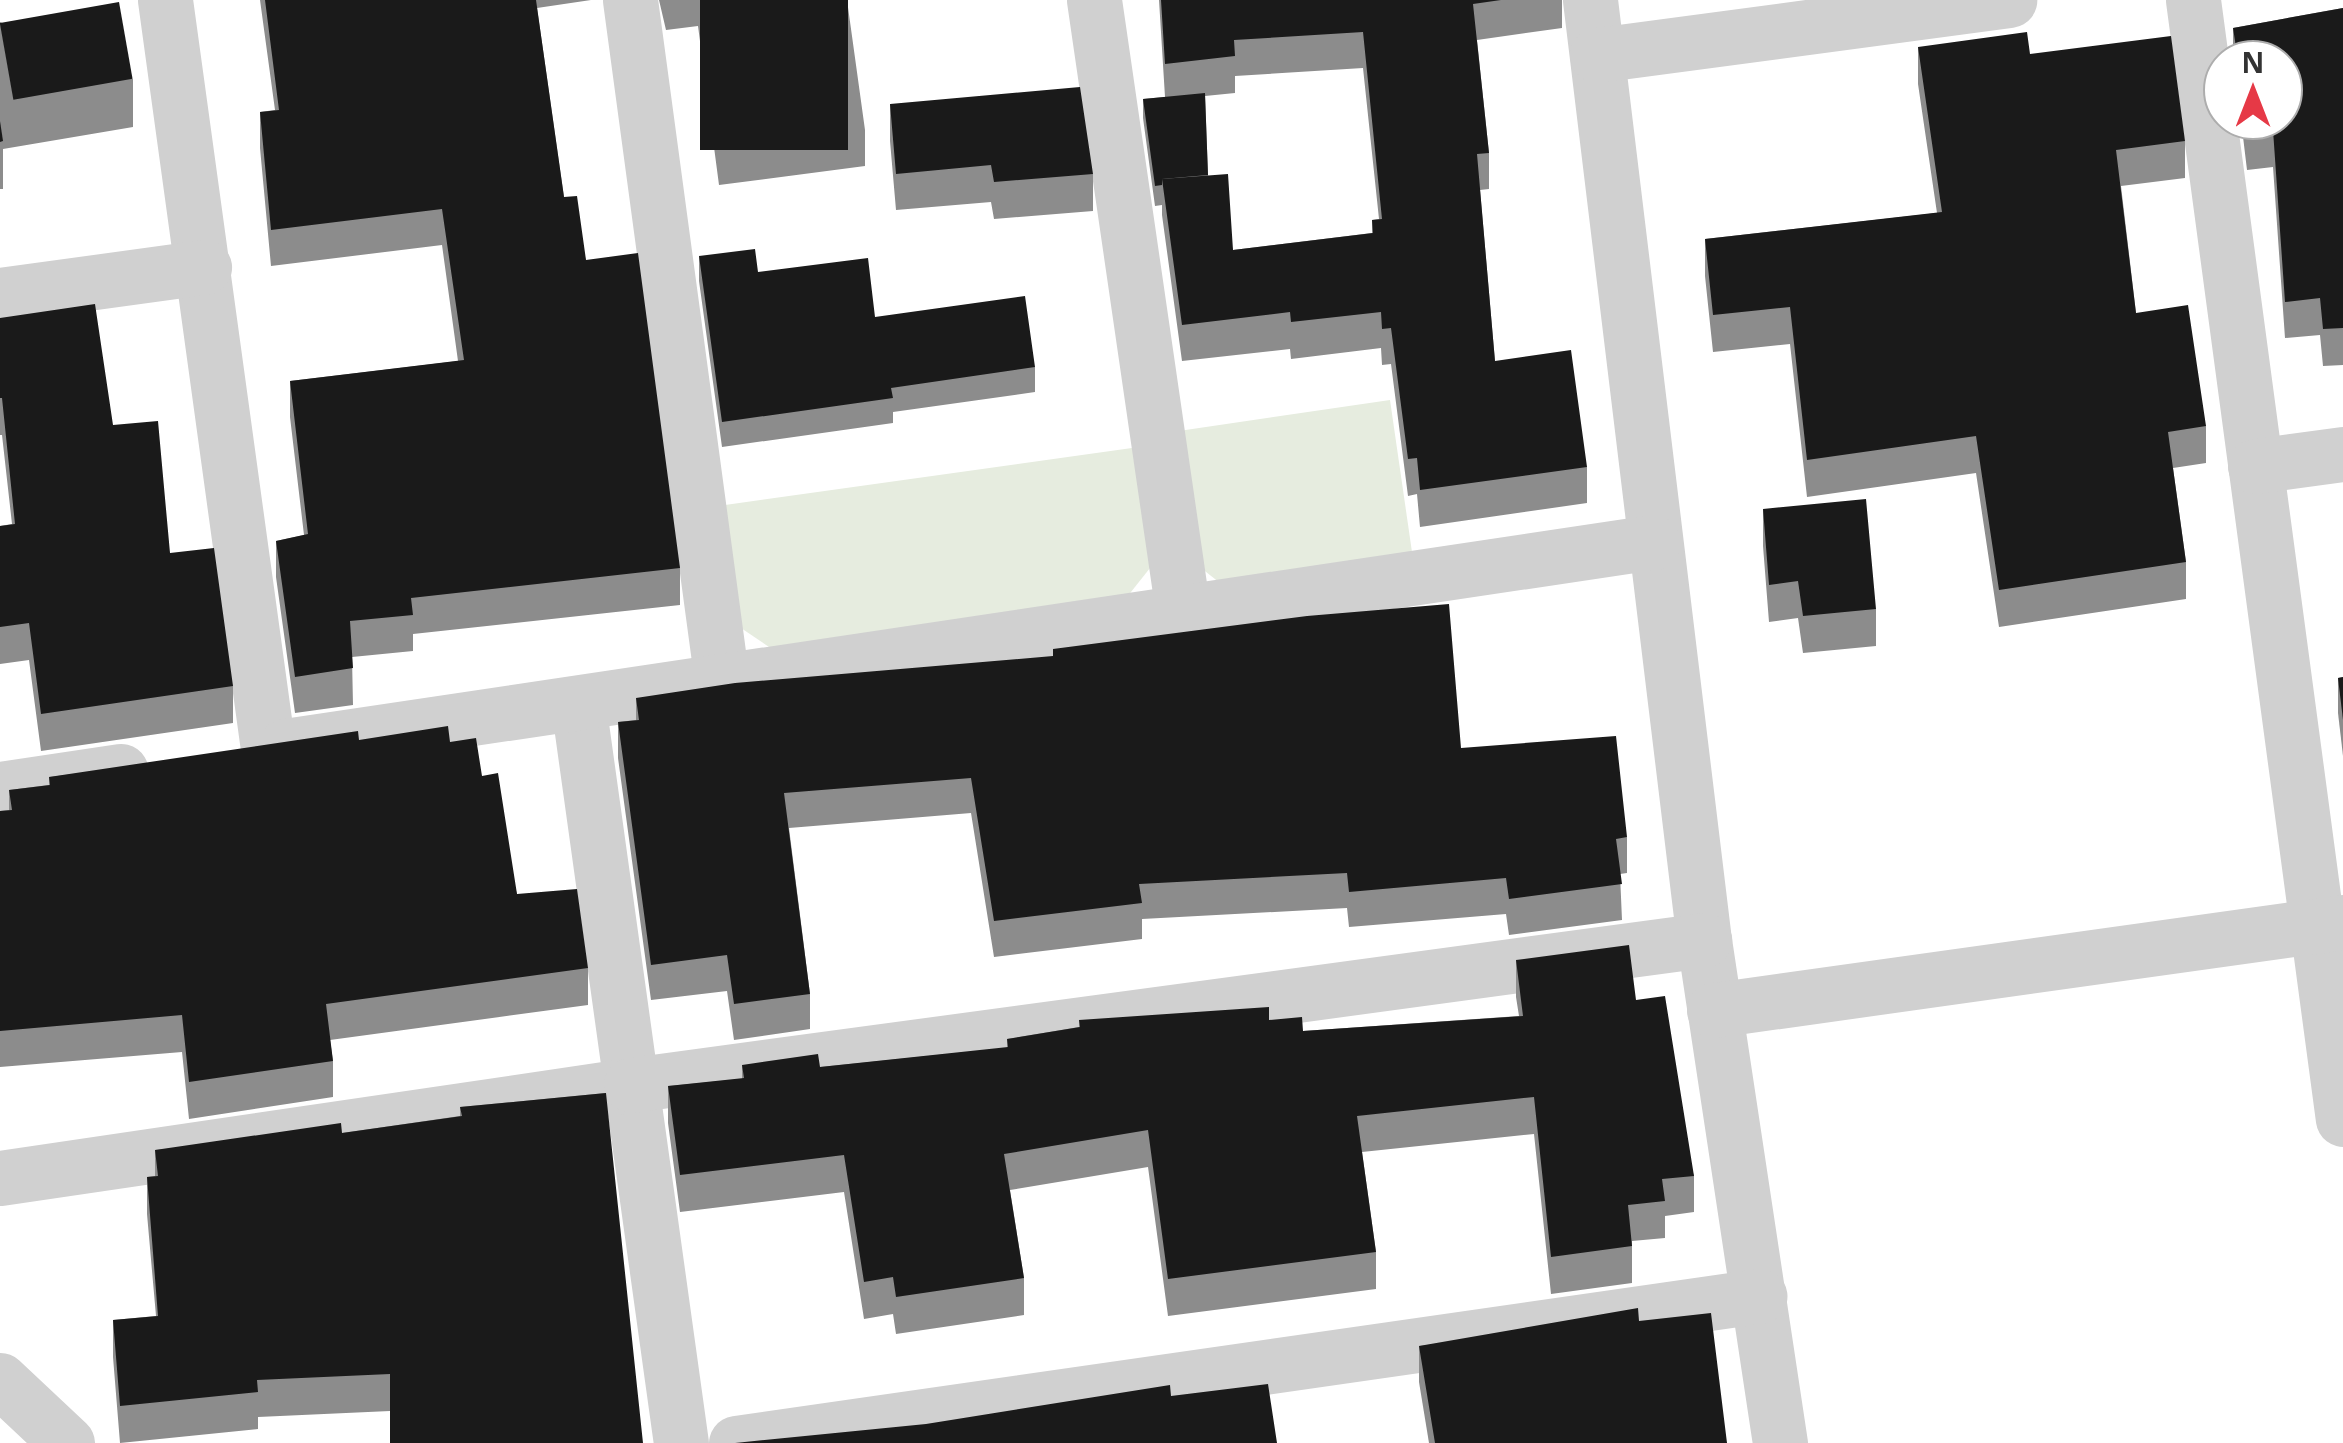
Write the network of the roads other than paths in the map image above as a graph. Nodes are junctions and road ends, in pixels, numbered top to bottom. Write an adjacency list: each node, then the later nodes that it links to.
1 (165, 0): 8 (street)
2 (630, 0): 14 (street)
3 (1094, 0): 13 (street)
4 (1590, 0): 7 (street)
5 (2009, 0): 7 (street)
6 (2192, 0): 11 (street)
7 (1597, 55): 12 (street)
8 (204, 268): 9 (street); 16 (street)
9 (0, 295)
10 (2343, 454): 11 (street)
11 (2255, 466): 18 (street)
12 (1653, 542): 13 (street); 19 (street)
13 (1183, 612): 14 (street)
14 (722, 682): 15 (street)
15 (578, 703): 16 (street); 21 (street)
16 (268, 749): 17 (street)
17 (0, 789)
18 (2330, 924): 20 (street); 22 (street)
19 (1704, 940): 20 (street); 21 (street)
20 (1714, 1010): 24 (street)
21 (630, 1084): 23 (street); 27 (street)
22 (2343, 1119)
23 (0, 1178)
24 (1759, 1296): 28 (street); 29 (street)
25 (0, 1380): 26 (street)
26 (67, 1443)
27 (681, 1443)
28 (736, 1443)
29 (1780, 1443)

